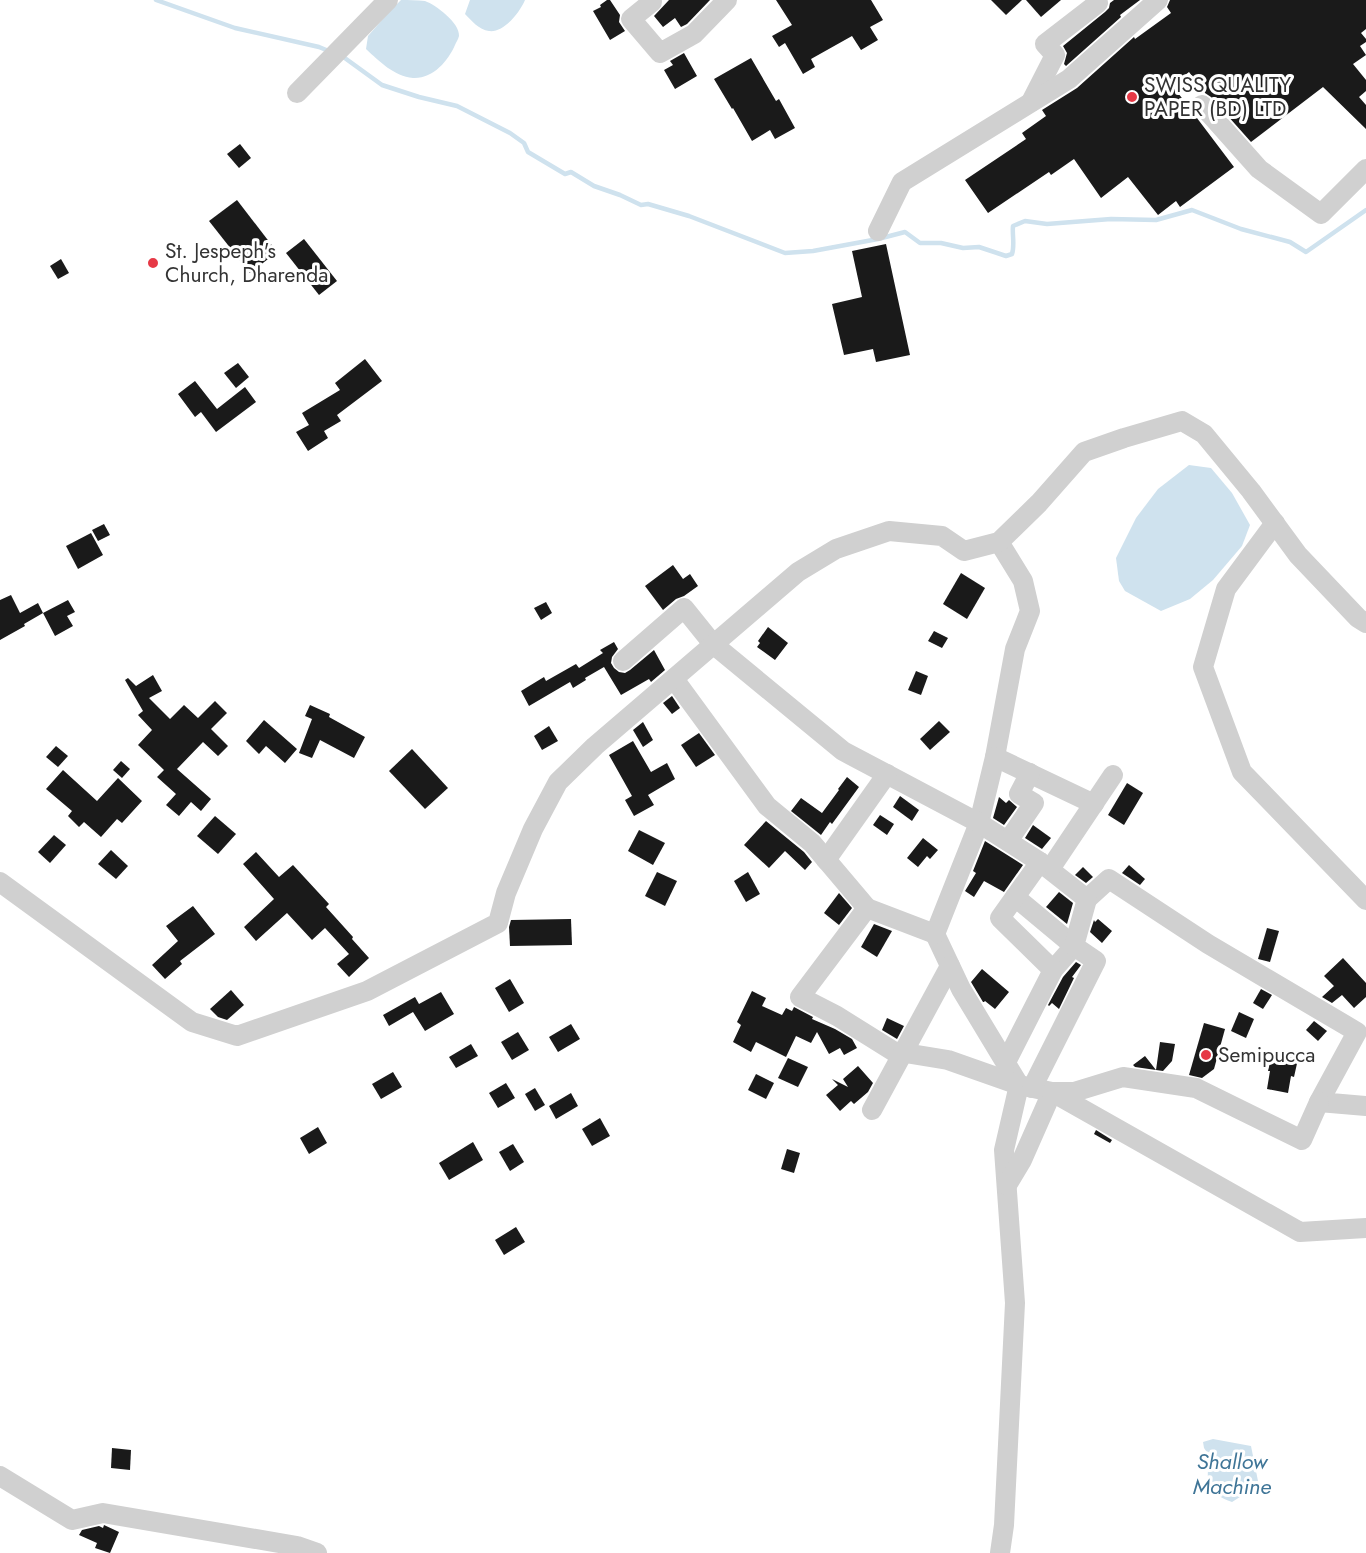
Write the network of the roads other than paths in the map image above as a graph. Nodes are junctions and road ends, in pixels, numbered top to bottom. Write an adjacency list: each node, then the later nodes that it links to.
1 (650, 0): 2 (street)
2 (727, 0)
3 (1096, 0): 7 (street)
4 (1158, 0): 7 (street)
5 (378, 4): 6 (street)
6 (297, 93)
7 (1031, 102): 10 (street)
8 (1202, 105): 9 (street)
9 (1366, 169)
10 (878, 231)
11 (1275, 523): 12 (street); 13 (street); 29 (street)
12 (999, 543): 14 (street); 17 (street)
13 (1366, 623)
14 (713, 644): 15 (street); 16 (street); 19 (street)
15 (622, 661)
16 (674, 679): 24 (street); 26 (street)
17 (995, 757): 18 (street); 22 (street)
18 (1030, 773): 21 (street); 23 (street)
19 (887, 774): 22 (street); 24 (street)
20 (1113, 775): 21 (street)
21 (1094, 804): 25 (street)
22 (979, 824): 23 (street); 31 (street)
23 (1008, 842): 25 (street)
24 (826, 860): 30 (street)
25 (1045, 866): 27 (street); 28 (street)
26 (0, 882)
27 (1015, 897): 32 (street); 34 (street)
28 (1087, 899): 32 (street); 39 (street)
29 (1366, 900)
30 (867, 908): 31 (street); 35 (street)
31 (935, 934): 33 (street)
32 (1074, 946): 34 (street); 37 (street)
33 (950, 966): 35 (street); 36 (street)
34 (1053, 970): 36 (street)
35 (904, 1052): 37 (street); 41 (street)
36 (1005, 1062): 37 (street)
37 (1026, 1087): 38 (street); 42 (street)
38 (1052, 1092): 39 (street); 42 (street); 43 (street)
39 (1319, 1102): 40 (street)
40 (1366, 1106)
41 (872, 1110)
42 (1006, 1185): 46 (street)
43 (1366, 1228)
44 (0, 1476): 45 (street)
45 (317, 1553)
46 (1000, 1553)

